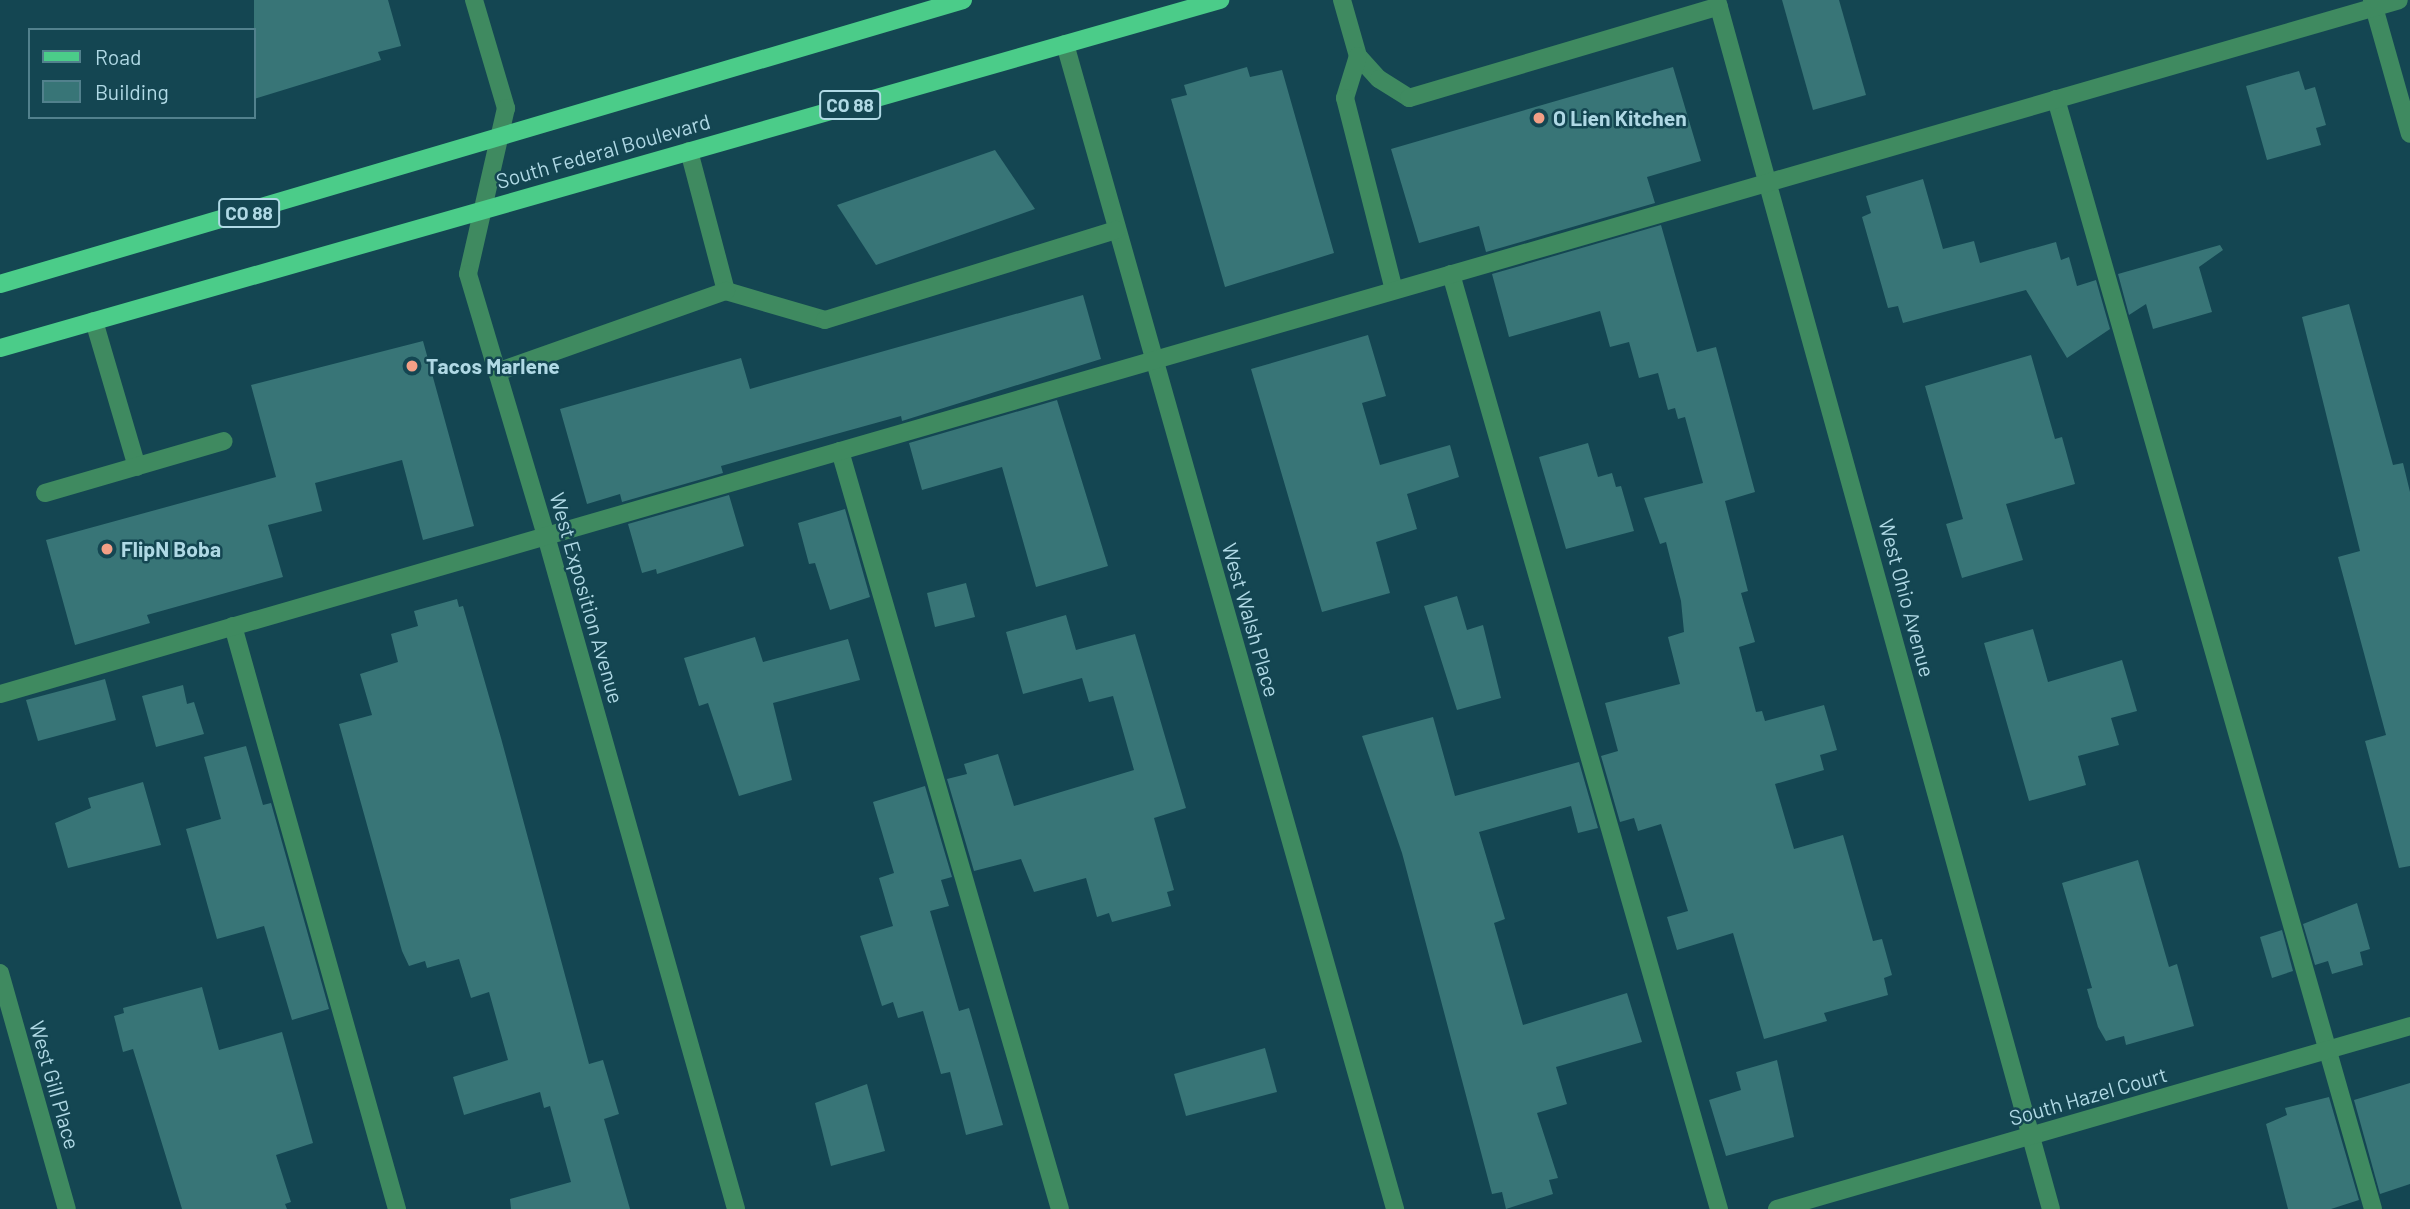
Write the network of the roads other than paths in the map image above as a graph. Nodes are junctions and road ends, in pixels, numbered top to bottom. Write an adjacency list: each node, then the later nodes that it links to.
1 (474, 0): 12 (street, West Exposition Avenue)
2 (963, 0): 12 (main road, South Federal Boulevard / CO 88)
3 (1220, 0): 8 (main road, South Federal Boulevard / CO 88)
4 (1342, 0): 9 (street)
5 (2399, 0): 7 (street)
6 (1718, 3): 9 (street); 14 (street, West Ohio Avenue)
7 (2373, 4): 10 (street); 11 (street)
8 (1065, 44): 13 (main road, South Federal Boulevard / CO 88); 16 (street, West Walsh Place)
9 (1358, 56): 19 (street)
10 (2056, 99): 14 (street); 34 (street)
11 (2410, 134)
12 (498, 141): 15 (street, West Exposition Avenue); 18 (main road, South Federal Boulevard / CO 88)
13 (690, 150): 15 (main road, South Federal Boulevard / CO 88); 20 (street)
14 (1769, 182): 17 (street); 35 (street, West Ohio Avenue)
15 (481, 209): 21 (main road, South Federal Boulevard / CO 88); 24 (street, West Exposition Avenue)
16 (1116, 230): 20 (street); 23 (street, West Walsh Place)
17 (1451, 274): 19 (street); 41 (street)
18 (0, 285)
19 (1394, 290): 23 (street)
20 (726, 291): 24 (street)
21 (94, 321): 22 (main road, South Federal Boulevard / CO 88); 27 (street)
22 (0, 348)
23 (1154, 360): 26 (street); 40 (street, West Walsh Place)
24 (497, 372): 29 (street, West Exposition Avenue)
25 (224, 441): 27 (street)
26 (840, 451): 29 (street); 39 (street)
27 (137, 467): 28 (street)
28 (45, 493)
29 (547, 536): 30 (street); 38 (street, West Exposition Avenue)
30 (233, 626): 31 (street); 37 (street)
31 (0, 694)
32 (0, 973): 36 (street, West Gill Place)
33 (2410, 1026): 34 (street, South Hazel Court)
34 (2329, 1050): 35 (street, South Hazel Court); 44 (street)
35 (2030, 1136): 42 (street, South Hazel Court); 43 (street, West Ohio Avenue)
36 (67, 1209)
37 (397, 1209)
38 (736, 1209)
39 (1060, 1209)
40 (1395, 1209)
41 (1719, 1209)
42 (1777, 1209)
43 (2051, 1209)
44 (2373, 1209)

